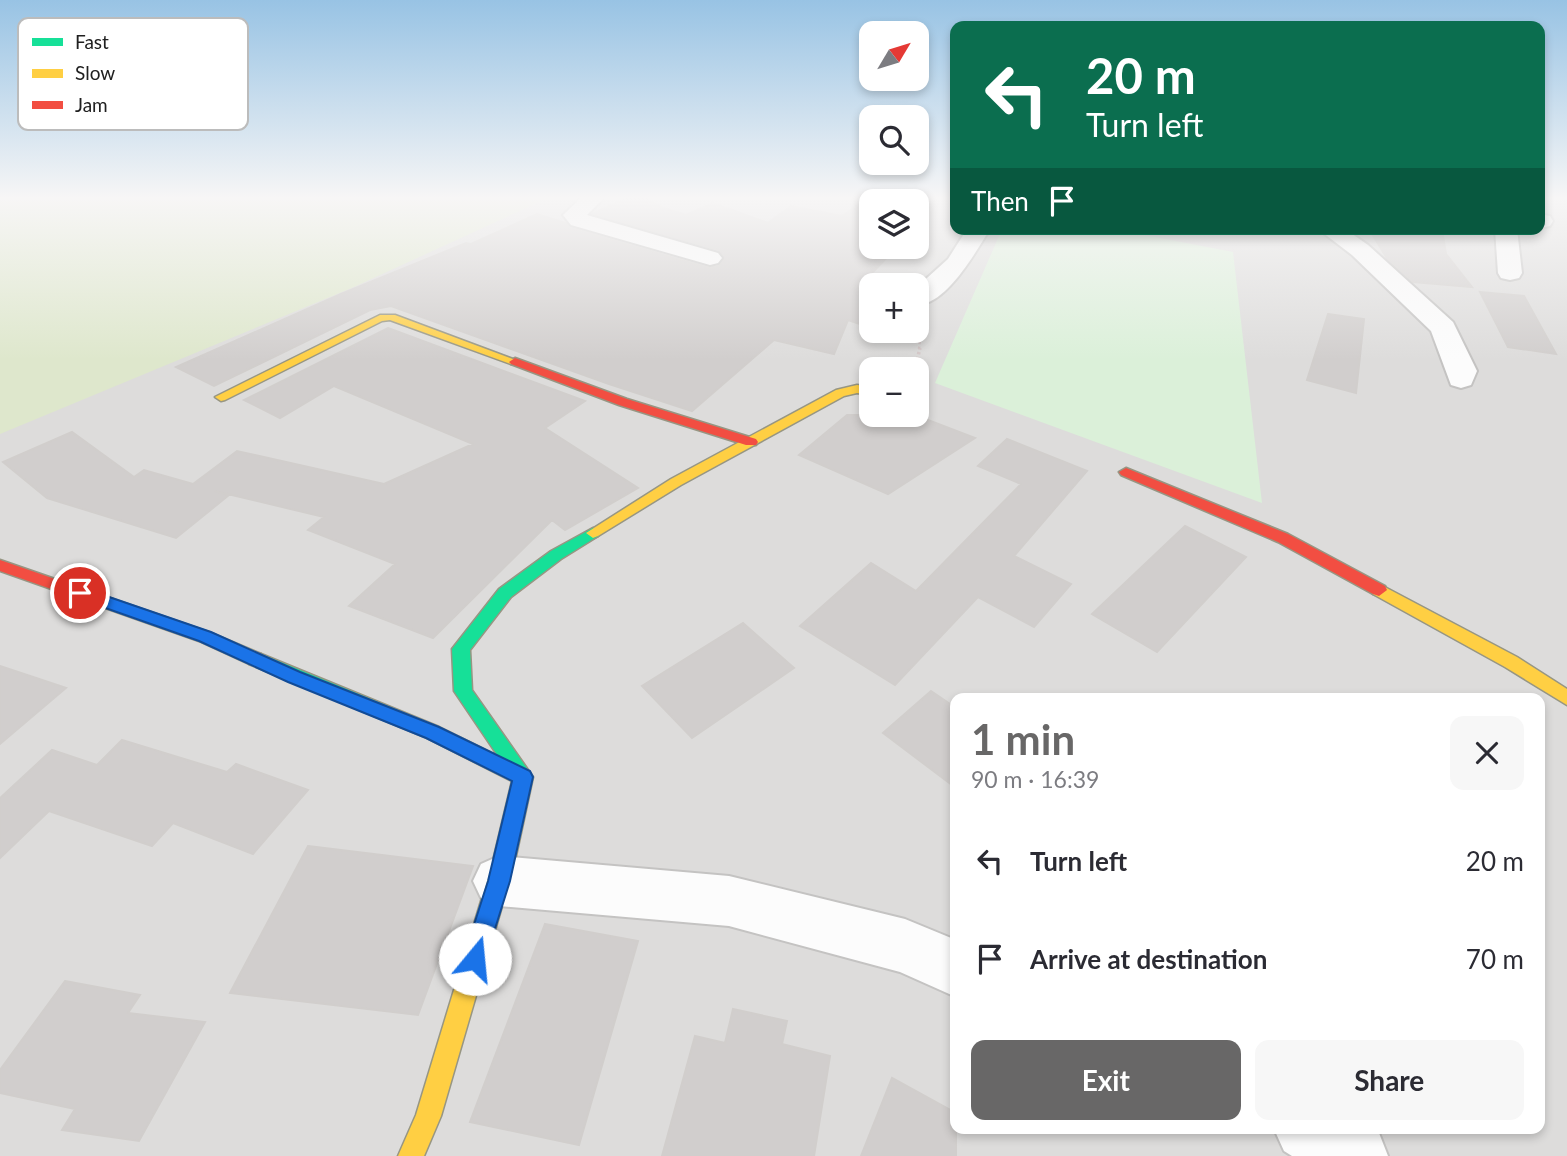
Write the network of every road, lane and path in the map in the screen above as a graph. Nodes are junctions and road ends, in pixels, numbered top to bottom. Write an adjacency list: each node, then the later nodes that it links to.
1 (688, 252): 5 (street)
2 (965, 252): 7 (street)
3 (1362, 252): 10 (street)
4 (1508, 252): 6 (street)
5 (710, 258)
6 (1510, 273)
7 (929, 290)
8 (920, 347): 9 (path)
9 (918, 357)
10 (1461, 379)
11 (859, 389): 13 (street)
12 (221, 397): 13 (street)
13 (751, 442): 17 (street)
14 (1126, 472): 16 (street)
15 (0, 565): 17 (street)
16 (1567, 698)
17 (523, 777): 18 (street)
18 (499, 881): 19 (street); 21 (street)
19 (950, 966)
20 (1315, 1134): 22 (street)
21 (411, 1156)
22 (1356, 1156)

